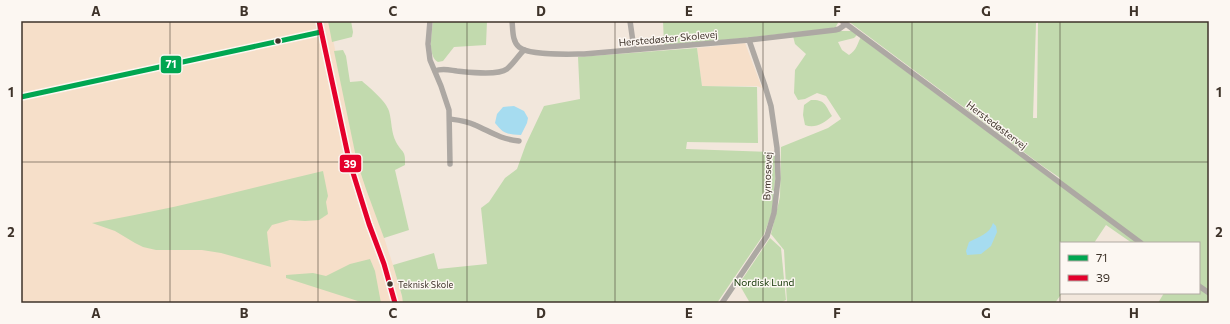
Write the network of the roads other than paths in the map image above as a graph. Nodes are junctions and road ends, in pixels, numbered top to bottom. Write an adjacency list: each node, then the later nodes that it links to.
1 (319, 21): 6 (street)
2 (430, 21): 10 (street)
3 (512, 21): 9 (street)
4 (630, 21): 8 (street)
5 (844, 23): 7 (street, Herstedøster Skolevej); 15 (street, Herstedøstervej)
6 (321, 32): 11 (street); 18 (street)
7 (749, 40): 8 (street, Herstedøster Skolevej); 19 (street, Bymosevej)
8 (634, 49): 9 (street, Herstedøster Skolevej)
9 (524, 50): 10 (street)
10 (435, 71): 12 (street)
11 (21, 97)
12 (450, 119): 13 (street); 14 (street)
13 (519, 141)
14 (450, 164)
15 (1140, 242)
16 (1200, 287): 17 (street)
17 (1209, 294)
18 (395, 303)
19 (722, 303)

